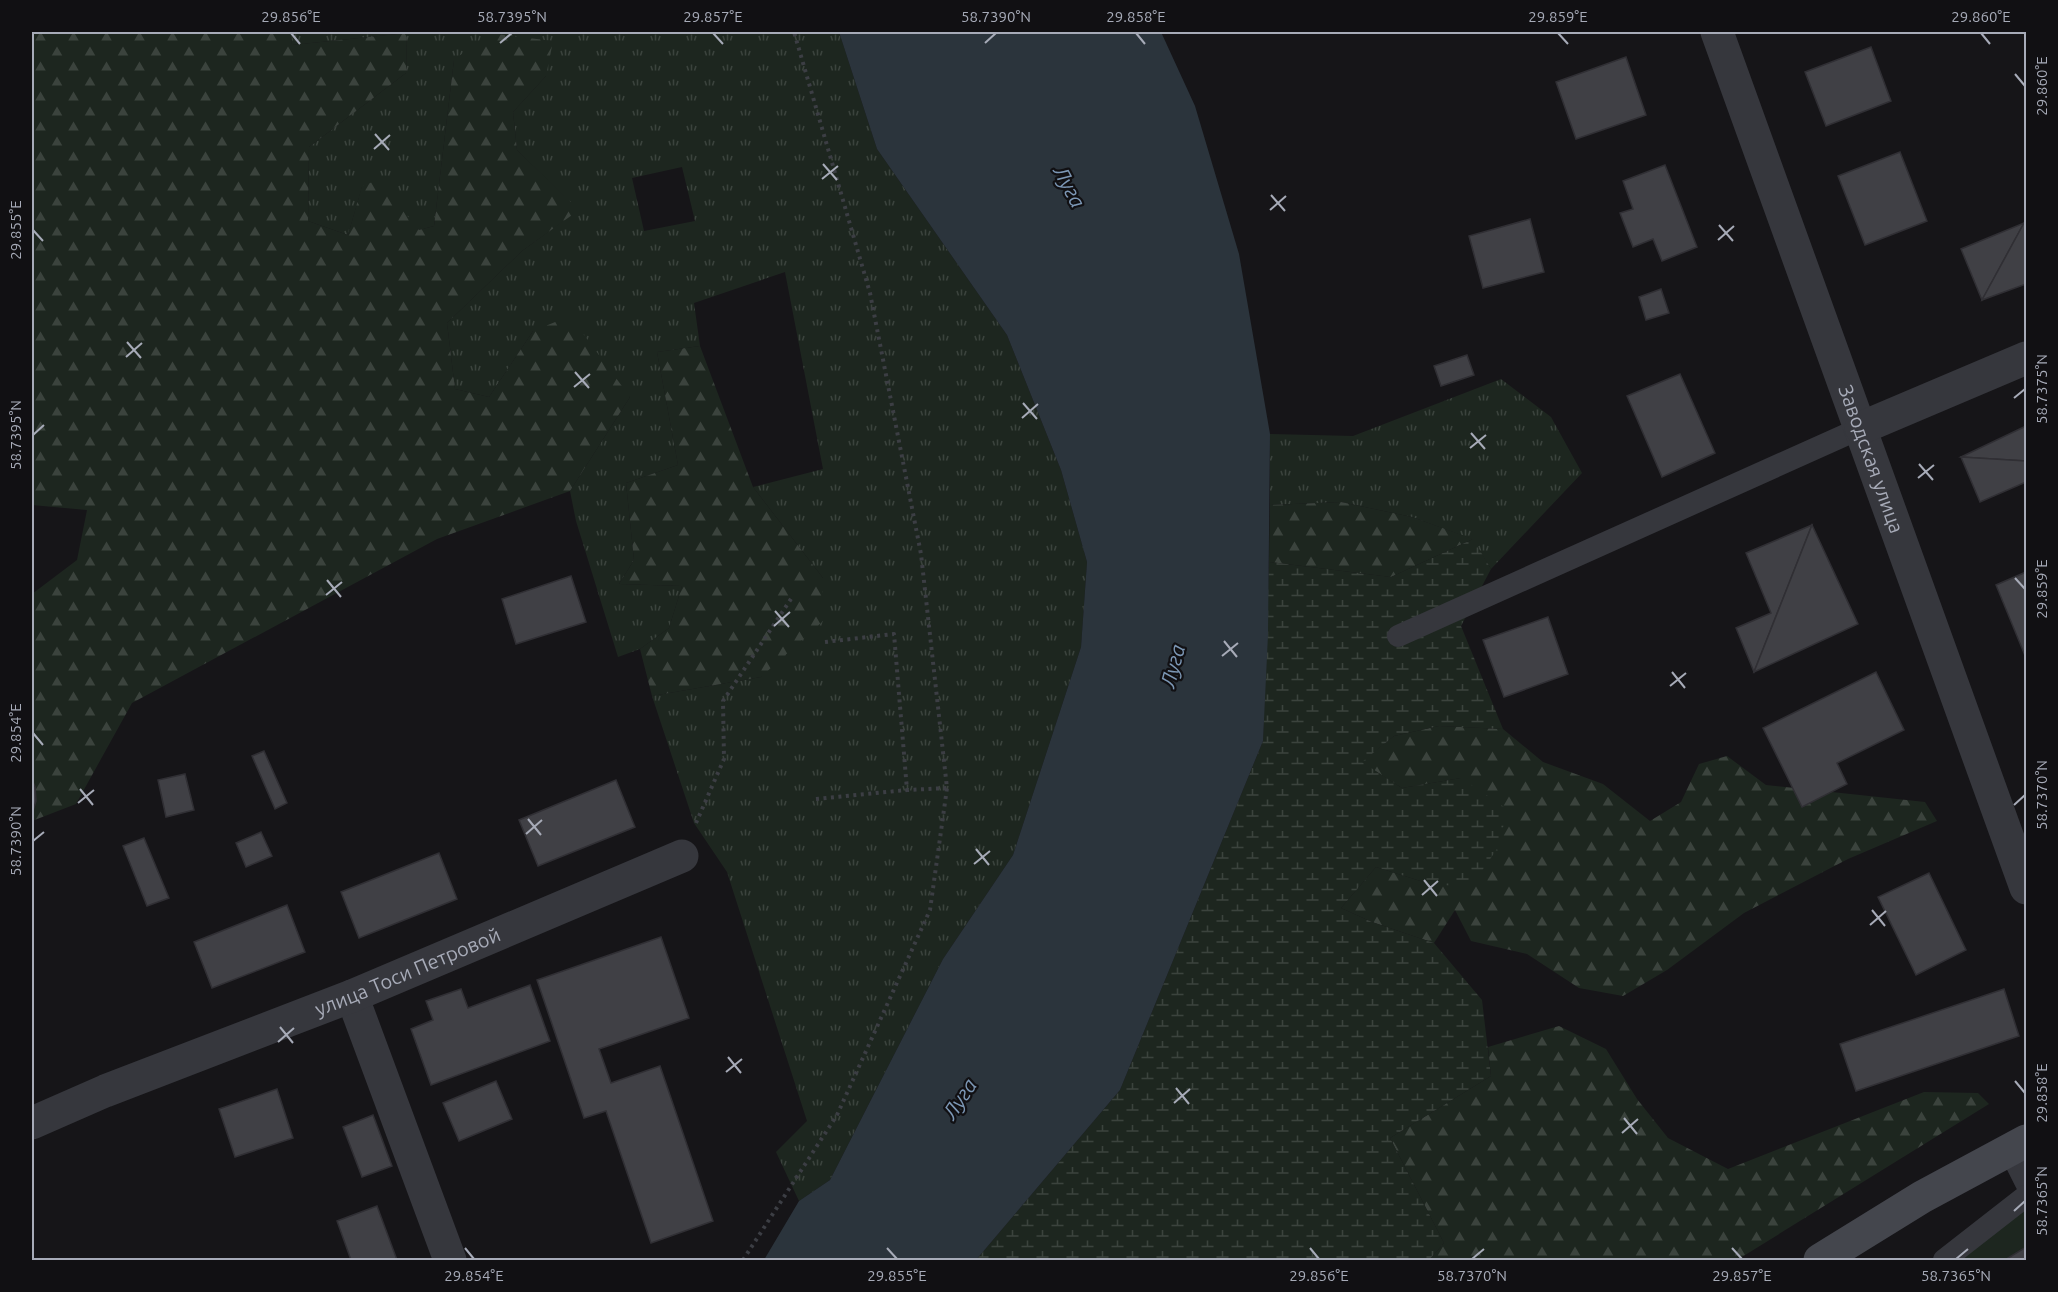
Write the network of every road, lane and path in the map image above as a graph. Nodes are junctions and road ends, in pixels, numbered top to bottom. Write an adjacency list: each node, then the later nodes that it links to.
1 (794, 32): 8 (path)
2 (1718, 32): 4 (street, Заводская улица)
3 (2026, 358): 4 (street)
4 (1861, 428): 6 (lane); 12 (street, Заводская улица)
5 (793, 596): 11 (path)
6 (1398, 636)
7 (825, 642): 9 (path)
8 (947, 788): 9 (path); 19 (path)
9 (907, 790): 10 (path)
10 (816, 799)
11 (682, 856): 13 (street, улица Тоси Петровой)
12 (2026, 888)
13 (352, 996): 14 (street, улица Тоси Петровой); 18 (street)
14 (32, 1123)
15 (2018, 1146): 16 (lane); 20 (main road)
16 (2026, 1183)
17 (2026, 1196): 21 (lane)
18 (450, 1260)
19 (743, 1260)
20 (1820, 1260)
21 (1944, 1260)

